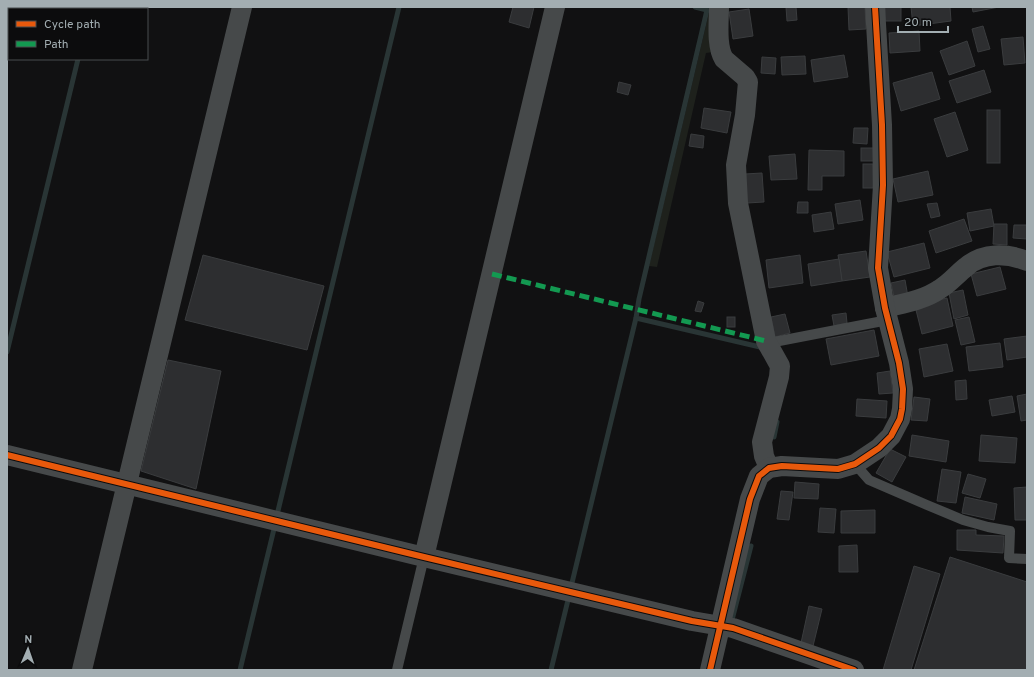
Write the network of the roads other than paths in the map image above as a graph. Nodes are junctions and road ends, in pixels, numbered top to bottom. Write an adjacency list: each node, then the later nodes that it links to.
1 (242, 7): 11 (street)
2 (555, 7): 12 (street)
3 (718, 7): 7 (street)
4 (875, 7): 6 (street)
5 (1027, 261): 6 (street)
6 (887, 314): 7 (lane); 9 (street)
7 (766, 341): 10 (street)
8 (7, 455): 11 (street)
9 (856, 464): 10 (street); 13 (lane)
10 (769, 468): 14 (street)
11 (127, 483): 12 (street); 15 (street)
12 (424, 557): 14 (street); 16 (lane)
13 (1027, 559)
14 (721, 625): 17 (street); 18 (street)
15 (82, 670)
16 (397, 670)
17 (710, 670)
18 (854, 670)

